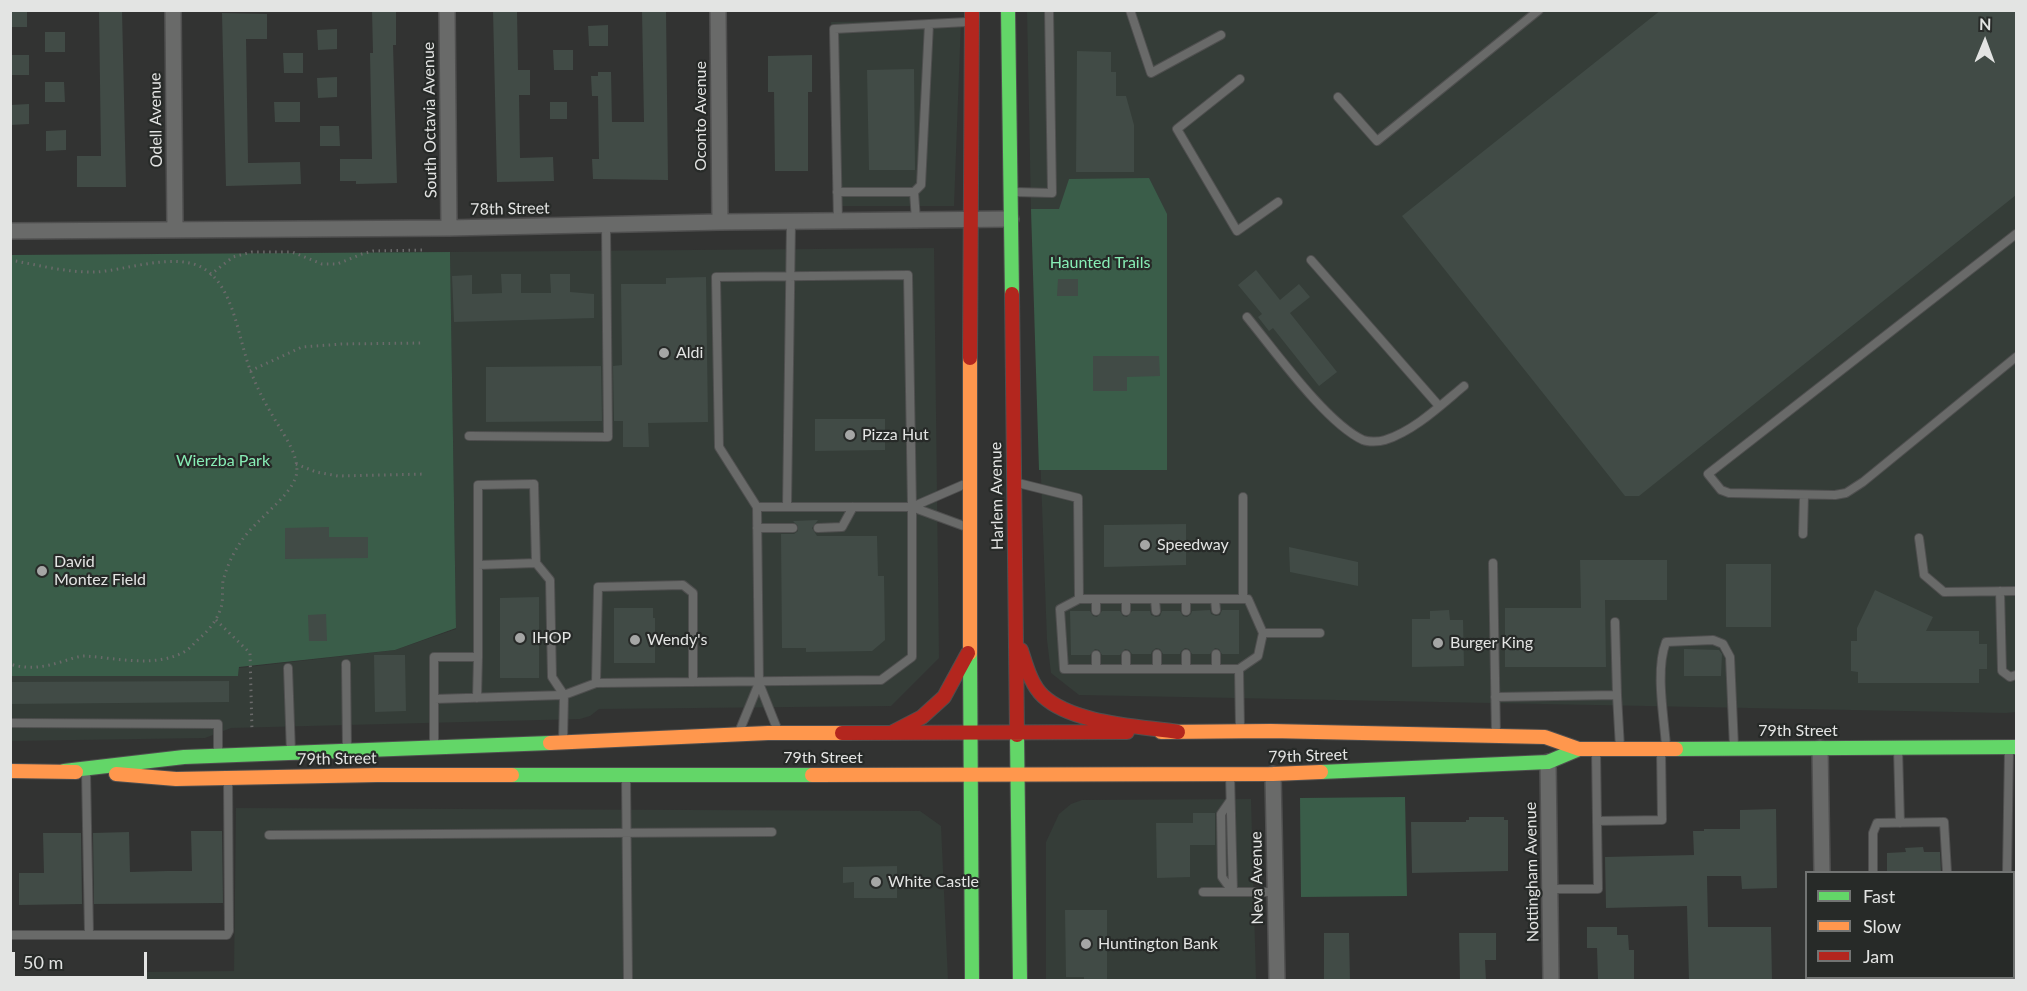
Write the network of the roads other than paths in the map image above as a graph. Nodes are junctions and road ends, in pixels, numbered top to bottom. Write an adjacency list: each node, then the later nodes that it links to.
1 (173, 10): 25 (street, Odell Avenue)
2 (447, 10): 24 (street, South Octavia Avenue)
3 (718, 10): 21 (street, Oconto Avenue)
4 (1008, 10): 15 (main road, Harlem Avenue)
5 (1049, 10): 15 (lane)
6 (1130, 10): 10 (lane)
7 (1539, 10): 12 (lane)
8 (972, 16): 9 (lane); 17 (main road, Harlem Avenue)
9 (929, 24): 13 (lane); 14 (lane)
10 (1221, 35)
11 (1240, 79): 16 (lane)
12 (1338, 97)
13 (837, 192): 14 (lane); 20 (lane)
14 (914, 192): 19 (lane)
15 (1010, 192): 18 (main road, Harlem Avenue)
16 (1278, 202)
17 (971, 219): 18 (street, 78th Street); 19 (street, 78th Street); 35 (main road, Harlem Avenue)
18 (1011, 219): 36 (main road, Harlem Avenue)
19 (916, 220): 20 (street, 78th Street)
20 (838, 221): 22 (street, 78th Street)
21 (720, 222): 22 (street, 78th Street); 23 (street, 78th Street)
22 (791, 222): 29 (lane)
23 (606, 225): 24 (street, 78th Street); 34 (lane)
24 (449, 228): 25 (street, 78th Street)
25 (175, 229): 26 (street, 78th Street)
26 (10, 231)
27 (2016, 234): 37 (lane)
28 (1311, 260): 33 (lane)
29 (790, 276): 39 (lane); 40 (lane); 42 (lane)
30 (1247, 317): 33 (lane)
31 (2016, 357): 37 (lane)
32 (1464, 386): 33 (lane)
33 (1439, 406)
34 (469, 436)
35 (970, 482): 42 (lane); 46 (main road, Harlem Avenue)
36 (1014, 482): 54 (lane); 69 (main road, Harlem Avenue)
37 (1804, 495): 47 (lane)
38 (1243, 497): 60 (lane)
39 (757, 507): 40 (lane); 43 (lane)
40 (787, 507): 41 (lane)
41 (853, 507): 42 (lane); 45 (lane)
42 (912, 507): 46 (lane); 87 (lane)
43 (757, 528): 44 (lane); 87 (lane)
44 (793, 528)
45 (818, 528)
46 (969, 528): 70 (main road, Harlem Avenue)
47 (1803, 534)
48 (1919, 538): 52 (lane)
49 (536, 562): 51 (lane); 51 (lane); 89 (lane)
50 (1493, 563): 91 (lane)
51 (478, 565): 76 (lane)
52 (2000, 591): 53 (lane); 85 (lane)
53 (2016, 591)
54 (1079, 599): 55 (lane); 79 (lane)
55 (1096, 599): 56 (lane); 62 (lane)
56 (1126, 599): 57 (lane); 63 (lane)
57 (1155, 599): 58 (lane); 64 (lane)
58 (1186, 599): 59 (lane); 65 (lane)
59 (1215, 599): 60 (lane); 61 (lane)
60 (1243, 599): 67 (lane)
61 (1216, 610)
62 (1096, 611)
63 (1126, 611)
64 (1156, 611)
65 (1186, 611)
66 (1616, 622): 90 (lane)
67 (1263, 633): 68 (lane); 84 (lane)
68 (1320, 633)
69 (1016, 637): 98 (main road, Harlem Avenue); 99 (main road)
70 (969, 651): 96 (main road); 97 (main road, Harlem Avenue)
71 (1157, 654): 81 (lane)
72 (1186, 654): 82 (lane)
73 (1216, 654): 83 (lane)
74 (1096, 655): 79 (lane)
75 (1126, 655): 80 (lane)
76 (478, 657): 92 (lane); 93 (lane)
77 (346, 664): 113 (lane)
78 (288, 668): 114 (lane)
79 (1096, 669): 80 (lane)
80 (1126, 669): 81 (lane)
81 (1157, 669): 82 (lane)
82 (1186, 669): 83 (lane)
83 (1216, 669): 84 (lane)
84 (1239, 669): 95 (lane)
85 (2016, 675)
86 (693, 681): 87 (lane); 88 (lane); 88 (lane)
87 (759, 682): 100 (lane); 101 (lane)
88 (596, 683): 89 (lane)
89 (564, 695): 92 (lane); 103 (lane)
90 (1617, 695): 91 (lane); 106 (lane)
91 (1495, 697): 102 (lane)
92 (477, 698): 93 (lane)
93 (434, 699): 111 (lane)
94 (10, 723): 115 (lane)
95 (1240, 731): 99 (main road, 79th Street); 102 (main road, 79th Street)
96 (893, 732): 97 (main road, 79th Street); 100 (main road, 79th Street)
97 (970, 732): 98 (main road, 79th Street); 122 (main road, Harlem Avenue)
98 (1017, 732): 99 (main road, 79th Street); 123 (main road, Harlem Avenue)
99 (1178, 732)
100 (778, 733): 101 (main road, 79th Street)
101 (738, 734): 103 (main road, 79th Street)
102 (1496, 736): 112 (main road, 79th Street)
103 (563, 743): 111 (main road, 79th Street)
104 (2013, 747): 110 (main road, 79th Street); 126 (lane)
105 (1596, 748): 106 (main road, 79th Street); 112 (main road, 79th Street); 127 (lane)
106 (1620, 748): 107 (main road, 79th Street)
107 (1664, 748): 108 (main road, 79th Street); 108 (lane); 127 (lane)
108 (1734, 748): 109 (main road, 79th Street)
109 (1820, 748): 110 (main road, 79th Street); 132 (street)
110 (1898, 748): 128 (lane)
111 (434, 749): 113 (main road, 79th Street)
112 (1579, 749): 116 (main road, 79th Street)
113 (347, 752): 114 (main road, 79th Street)
114 (291, 754): 115 (main road, 79th Street)
115 (218, 756): 118 (main road, 79th Street)
116 (1548, 762): 121 (main road, 79th Street); 136 (street, Nottingham Avenue)
117 (10, 771): 118 (main road, 79th Street)
118 (64, 771): 119 (main road, 79th Street)
119 (87, 772): 125 (main road, 79th Street); 140 (lane)
120 (1230, 774): 121 (main road, 79th Street); 123 (main road, 79th Street); 138 (lane)
121 (1273, 774): 139 (street, Neva Avenue)
122 (970, 775): 123 (main road, 79th Street); 124 (main road, 79th Street); 143 (main road, Harlem Avenue)
123 (1018, 775): 144 (main road, Harlem Avenue)
124 (626, 776): 125 (main road, 79th Street); 130 (lane)
125 (228, 778): 140 (lane)
126 (2012, 803): 135 (lane)
127 (1597, 821): 136 (lane)
128 (1900, 823): 133 (lane); 134 (lane)
129 (772, 832): 130 (lane)
130 (626, 833): 131 (lane); 142 (lane)
131 (268, 835)
132 (1822, 871)
133 (1873, 871)
134 (1947, 871)
135 (2007, 871)
136 (1550, 889): 146 (street, Nottingham Avenue)
137 (1203, 892): 138 (lane)
138 (1233, 892): 139 (lane)
139 (1275, 892): 145 (street, Neva Avenue)
140 (89, 934): 141 (lane)
141 (10, 935)
142 (628, 981)
143 (972, 981)
144 (1020, 981)
145 (1277, 981)
146 (1551, 981)

